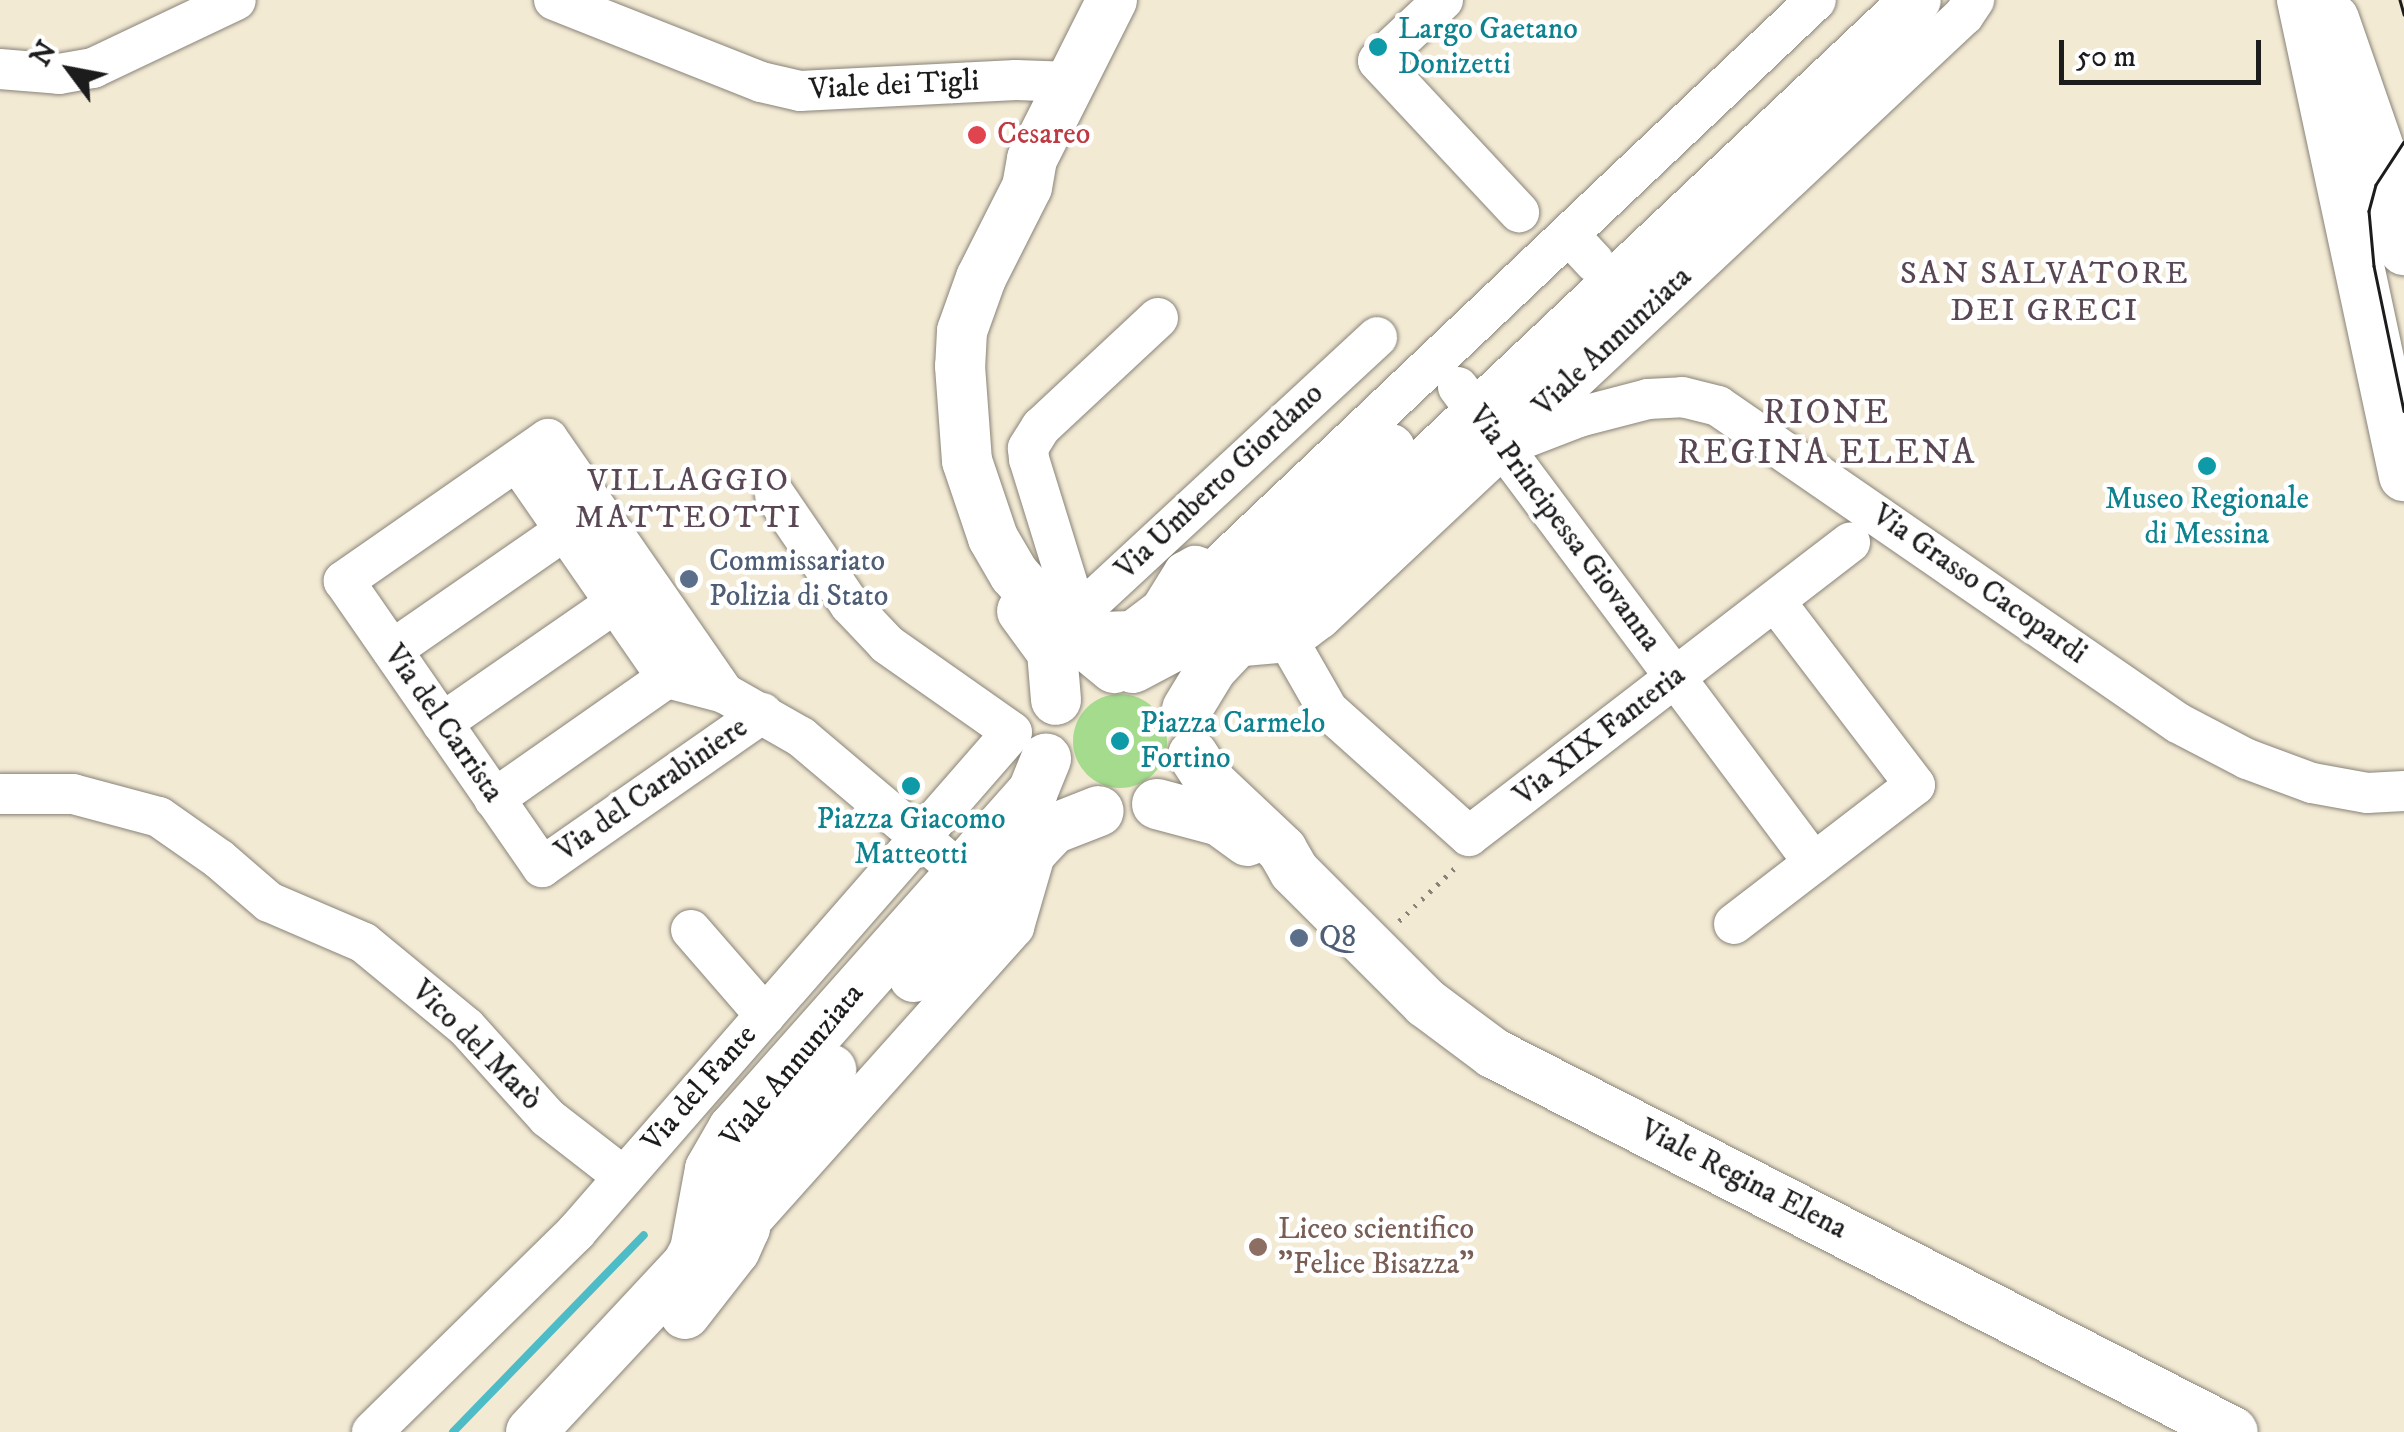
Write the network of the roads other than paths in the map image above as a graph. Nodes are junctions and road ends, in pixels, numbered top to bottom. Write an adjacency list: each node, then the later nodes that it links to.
1 (236, 0): 12 (street)
2 (554, 0): 13 (street, Viale dei Tigli)
3 (1112, 0): 13 (main road)
4 (1816, 0): 18 (street, Viale Annunziata)
5 (1874, 0): 18 (main road, Viale Annunziata)
6 (1916, 0): 22 (main road, Viale Annunziata)
7 (1974, 0): 22 (street, Viale Annunziata)
8 (2288, 0): 14 (street)
9 (2302, 0): 14 (main road)
10 (2328, 0): 16 (main road)
11 (1439, 4): 17 (street)
12 (0, 69)
13 (1071, 82): 15 (main road)
14 (2325, 103): 24 (main road)
15 (1032, 159): 31 (main road); 38 (main road)
16 (2399, 196): 19 (main road)
17 (1519, 212)
18 (1581, 248): 22 (main road, Viale Annunziata); 28 (street, Viale Annunziata)
19 (2404, 250)
20 (1158, 318): 31 (street)
21 (1377, 337): 31 (street, Via Umberto Giordano)
22 (1478, 416): 32 (main road, Viale Annunziata); 33 (street, Viale Annunziata); 37 (street, Via Principessa Giovanna); 43 (street, Via Grasso Cacopardi)
23 (517, 461): 26 (street); 34 (street, Via del Carrista); 35 (street)
24 (2404, 476)
25 (776, 495): 42 (street)
26 (565, 530): 30 (street); 34 (street)
27 (1850, 543): 29 (street, Via XIX Fanteria)
28 (1213, 571): 31 (street); 32 (street, Viale Annunziata)
29 (1775, 601): 37 (street, Via XIX Fanteria); 49 (street)
30 (615, 602): 35 (street); 40 (street)
31 (1070, 621): 36 (main road)
32 (1214, 637): 33 (street); 36 (main road, Viale Annunziata); 41 (main road, Viale Annunziata)
33 (1289, 642): 37 (street, Via XIX Fanteria)
34 (392, 650): 40 (street, Via del Carrista)
35 (683, 667): 39 (street); 45 (street)
36 (1123, 668): 38 (main road); 41 (main road)
37 (1675, 678): 49 (street, Via Principessa Giovanna)
38 (1056, 700): 42 (main road)
39 (763, 713): 48 (street); 50 (street, Via del Carabiniere)
40 (442, 723): 45 (street, Via del Carrista)
41 (1190, 732): 46 (main road); 51 (main road)
42 (1029, 745): 47 (main road); 48 (street, Via del Fante); 52 (main road, Viale Annunziata)
43 (2404, 791)
44 (0, 794): 56 (street, Vico del Marò)
45 (494, 799): 50 (street, Via del Carrista)
46 (1157, 804): 47 (main road); 51 (main road)
47 (1099, 811): 57 (main road, Viale Annunziata)
48 (919, 836): 52 (street); 55 (street, Via del Fante)
49 (1814, 863): 53 (street)
50 (542, 867)
51 (1294, 871): 61 (main road, Viale Regina Elena)
52 (961, 872): 57 (main road, Viale Annunziata)
53 (1734, 924)
54 (691, 930): 55 (street)
55 (765, 1014): 56 (street, Via del Fante)
56 (624, 1177): 58 (street, Via del Fante)
57 (734, 1204): 59 (main road, Viale Annunziata); 60 (main road, Viale Annunziata)
58 (372, 1432)
59 (531, 1432)
60 (577, 1432)
61 (2233, 1432)

